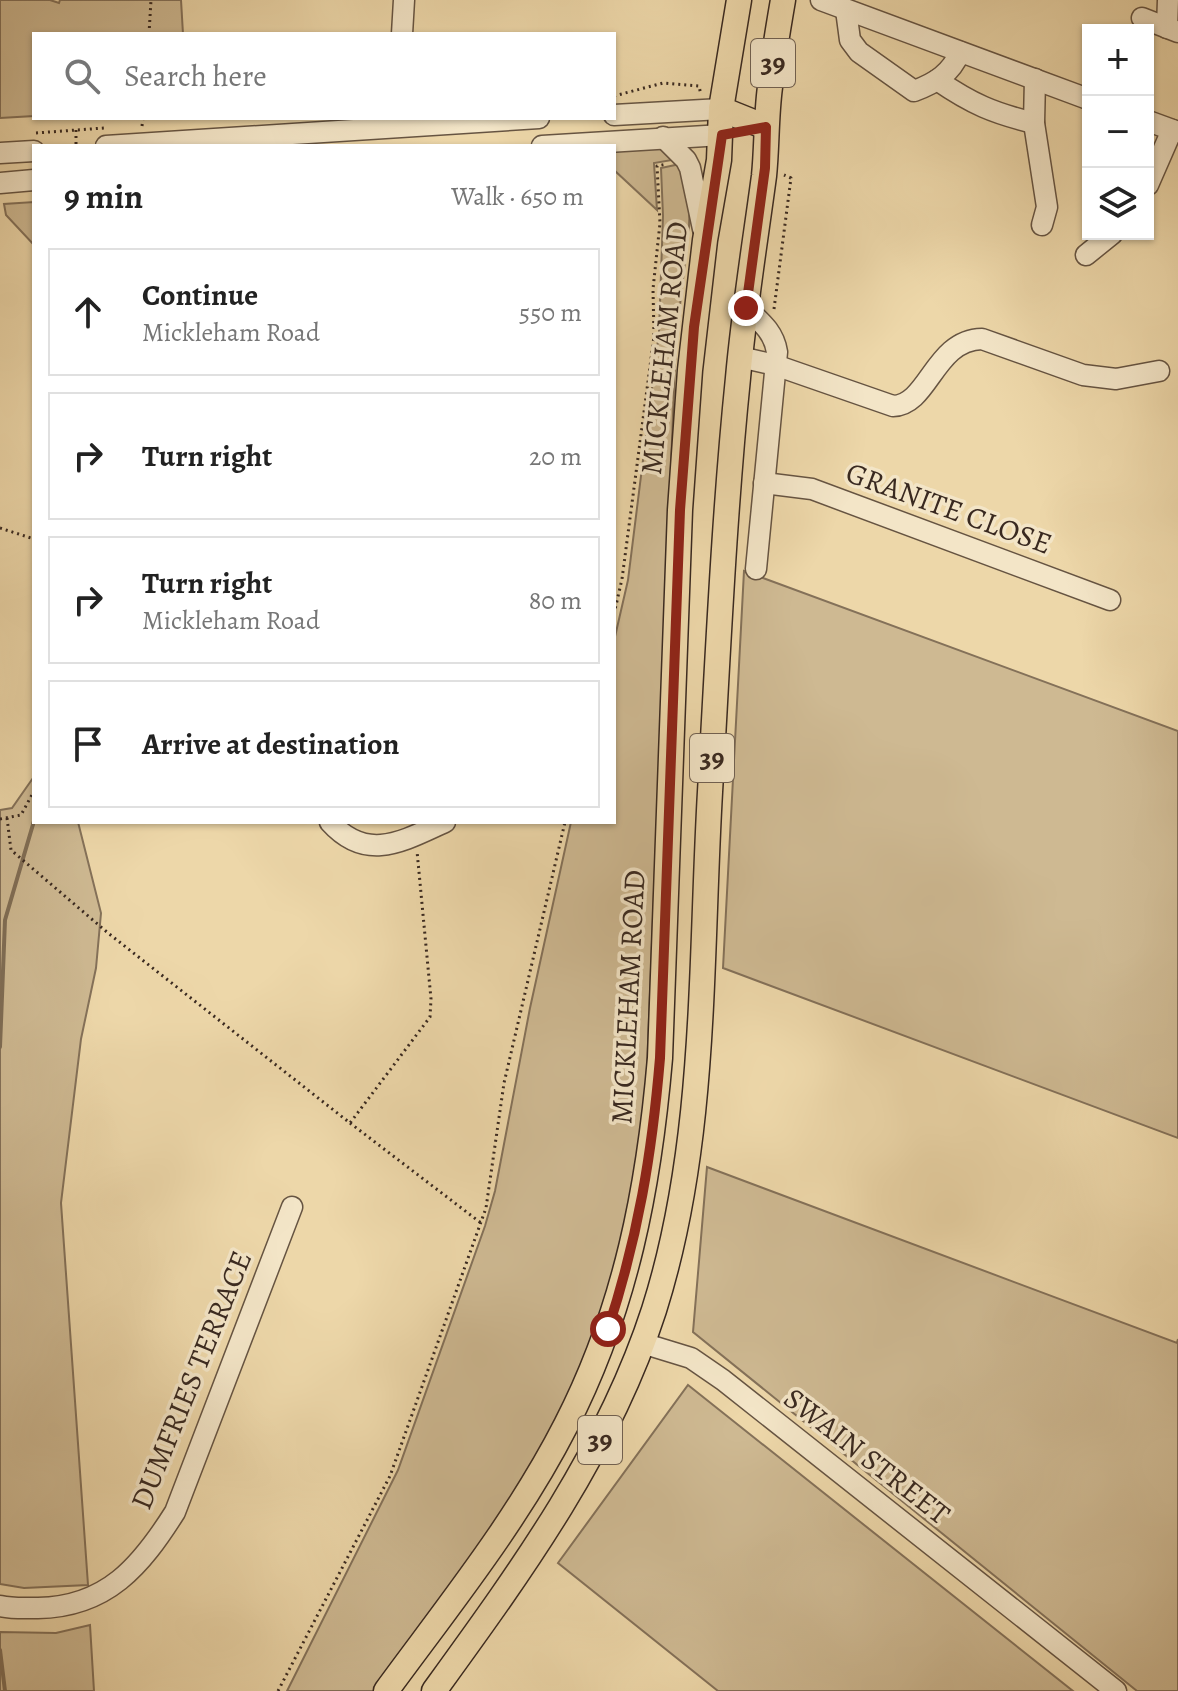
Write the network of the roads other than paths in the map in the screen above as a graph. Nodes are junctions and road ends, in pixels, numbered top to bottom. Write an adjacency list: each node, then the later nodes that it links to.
1 (404, 0): 9 (street)
2 (739, 0): 14 (main road, MICKLEHAM ROAD / 39)
3 (783, 0): 19 (main road, 39)
4 (821, 0): 6 (street)
5 (1168, 0): 8 (street)
6 (846, 10): 10 (street); 12 (street)
7 (1142, 18): 8 (street)
8 (1172, 30)
9 (402, 32)
10 (960, 52): 11 (street); 12 (street)
11 (1035, 79): 13 (street); 17 (street)
12 (937, 80): 17 (street)
13 (1082, 97)
14 (711, 110): 15 (street); 19 (main road); 22 (main road, MICKLEHAM ROAD / 39)
15 (616, 115)
16 (516, 120): 20 (street)
17 (1034, 123): 31 (street)
18 (1154, 123): 21 (street)
19 (766, 127): 22 (main road); 35 (main road, 39)
20 (398, 130): 25 (street)
21 (1175, 131): 28 (street)
22 (722, 135): 23 (street); 32 (main road, MICKLEHAM ROAD / 39)
23 (663, 137): 26 (street); 32 (street)
24 (32, 142): 27 (street)
25 (142, 144)
26 (569, 144)
27 (0, 153)
28 (1154, 173)
29 (32, 180): 30 (street)
30 (0, 183)
31 (1042, 225)
32 (705, 240): 48 (main road, MICKLEHAM ROAD / 39)
33 (1105, 240): 34 (street)
34 (1086, 255)
35 (746, 308): 36 (main road, 39); 37 (street)
36 (740, 357): 37 (street); 40 (main road, 39)
37 (775, 365): 38 (street); 39 (street)
38 (1159, 371)
39 (764, 483): 40 (street); 41 (street, GRANITE CLOSE)
40 (724, 553): 45 (main road, 39)
41 (1110, 600)
42 (332, 824): 43 (street)
43 (441, 824)
44 (292, 1207): 47 (street, DUMFRIES TERRACE)
45 (642, 1343): 46 (main road, 39); 51 (street, SWAIN STREET)
46 (547, 1531): 49 (main road, 39); 50 (street)
47 (0, 1606)
48 (386, 1691)
49 (434, 1691)
50 (449, 1691)
51 (1116, 1691)

